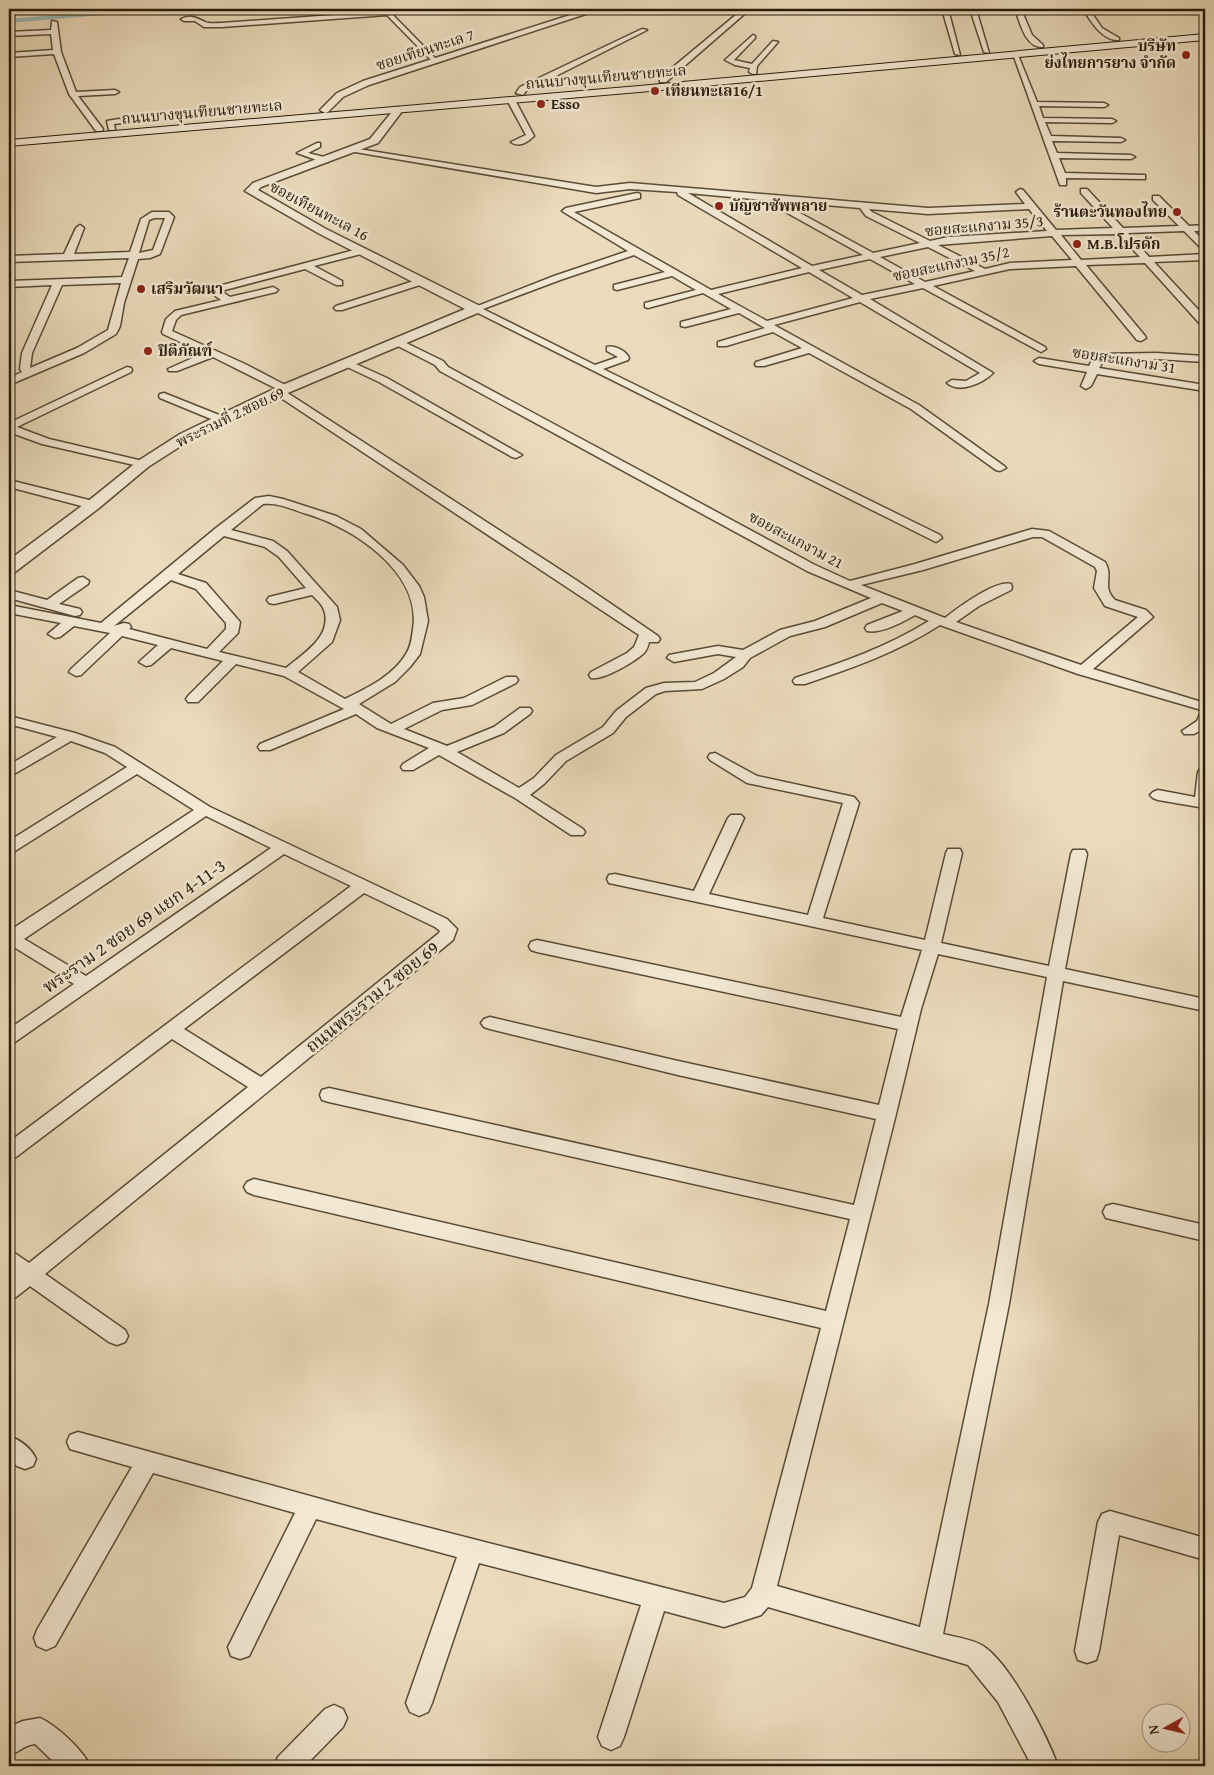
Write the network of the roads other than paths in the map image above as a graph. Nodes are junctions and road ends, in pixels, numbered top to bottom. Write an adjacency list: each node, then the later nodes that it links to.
1 (597, 9): 24 (street, ซอยเทียนทะเล 7)
2 (747, 9): 26 (street)
3 (945, 9): 21 (street)
4 (973, 9): 20 (street)
5 (1018, 9): 17 (street)
6 (1086, 9): 15 (street)
7 (184, 19): 24 (street)
8 (54, 22): 11 (street)
9 (644, 30): 29 (street)
10 (1205, 30): 15 (main road, ถนนบางขุนเทียนชายทะเล)
11 (54, 32): 12 (street); 19 (street)
12 (9, 34)
13 (753, 37): 25 (street)
14 (1205, 37): 18 (main road, ถนนบางขุนเทียนชายทะเล)
15 (1117, 39): 17 (main road, ถนนบางขุนเทียนชายทะเล)
16 (775, 42): 25 (street)
17 (1038, 48): 18 (main road, ถนนบางขุนเทียนชายทะเล); 18 (main road); 20 (main road, ถนนบางขุนเทียนชายทะเล); 23 (main road, ถนนบางขุนเทียนชายทะเล)
18 (1060, 51)
19 (55, 52): 22 (street); 28 (street)
20 (987, 52): 21 (main road, ถนนบางขุนเทียนชายทะเล)
21 (958, 54): 25 (main road, ถนนบางขุนเทียนชายทะเล)
22 (9, 55)
23 (1015, 55): 29 (main road, ถนนบางขุนเทียนชายทะเล); 30 (street)
24 (435, 61): 32 (street, ซอยเทียนทะเล 7)
25 (754, 69): 26 (main road, ถนนบางขุนเทียนชายทะเล)
26 (663, 80): 29 (main road, ถนนบางขุนเทียนชายทะเล)
27 (115, 92): 28 (street)
28 (73, 94): 37 (street)
29 (516, 96): 32 (main road, ถนนบางขุนเทียนชายทะเล); 33 (main road, ถนนบางขุนเทียนชายทะเล); 41 (street)
30 (1034, 104): 31 (street); 35 (street)
31 (1104, 105)
32 (324, 110): 34 (main road, ถนนบางขุนเทียนชายทะเล)
33 (398, 110): 34 (main road, ถนนบางขุนเทียนชายทะเล); 44 (street, ซอยเทียนทะเล 16)
34 (300, 115): 37 (main road, ถนนบางขุนเทียนชายทะเล); 42 (main road, ถนนบางขุนเทียนชายทะเล)
35 (1041, 120): 36 (street); 39 (street)
36 (1112, 121)
37 (99, 129): 38 (main road, ถนนบางขุนเทียนชายทะเล)
38 (9, 135)
39 (1047, 138): 40 (street); 45 (street)
40 (1121, 140)
41 (515, 142)
42 (9, 143)
43 (317, 145): 47 (street)
44 (355, 150): 47 (street, ซอยเทียนทะเล 16); 49 (street)
45 (1054, 155): 46 (street); 48 (street)
46 (1131, 157)
47 (325, 160): 64 (street, ซอยเทียนทะเล 16)
48 (1142, 177)
49 (680, 191): 53 (street); 74 (street)
50 (1084, 191): 60 (street)
51 (1020, 192): 56 (street)
52 (636, 196): 65 (street)
53 (766, 198): 55 (street); 67 (street)
54 (1156, 198): 58 (street)
55 (862, 205): 56 (street); 62 (street)
56 (1031, 206): 61 (street)
57 (80, 228): 68 (street)
58 (1187, 228): 59 (street, ซอยสะแกงาม 35/3); 60 (street, ซอยสะแกงาม 35/3); 63 (street)
59 (1205, 228)
60 (1120, 231): 61 (street, ซอยสะแกงาม 35/3); 71 (street)
61 (1053, 233): 62 (street, ซอยสะแกงาม 35/3); 72 (street)
62 (926, 244): 67 (street, ซอยสะแกงาม 35/3); 75 (street)
63 (1205, 247)
64 (362, 251): 73 (street); 78 (street, ซอยเทียนทะเล 16)
65 (635, 252): 76 (street); 90 (street)
66 (134, 255): 66 (street); 68 (street); 77 (street)
67 (869, 256): 74 (street, ซอยสะแกงาม 35/3); 82 (street)
68 (68, 257): 70 (street)
69 (1205, 257): 71 (street, ซอยสะแกงาม 35/2)
70 (9, 259)
71 (1146, 259): 72 (street, ซอยสะแกงาม 35/2); 92 (street)
72 (1077, 262): 75 (street, ซอยสะแกงาม 35/2); 95 (street)
73 (306, 266): 80 (street); 87 (street)
74 (810, 269): 85 (street, ซอยสะแกงาม 35/3); 86 (street)
75 (983, 271): 82 (street, ซอยสะแกงาม 35/2)
76 (673, 273): 83 (street); 85 (street)
77 (126, 280): 79 (street); 110 (street)
78 (420, 282): 89 (street); 90 (street, ซอยเทียนทะเล 16)
79 (58, 283): 81 (street); 110 (street)
80 (338, 283)
81 (9, 284)
82 (922, 285): 86 (street, ซอยสะแกงาม 35/2); 100 (street)
83 (617, 287)
84 (273, 290): 87 (street)
85 (708, 292): 88 (street, ซอยสะแกงาม 35/3); 91 (street)
86 (863, 298): 94 (street, ซอยสะแกงาม 35/2); 112 (street)
87 (229, 301): 101 (street)
88 (648, 304)
89 (339, 308)
90 (475, 309): 96 (street, พระรามที่ 2 ซอย 69); 106 (street)
91 (740, 310): 93 (street); 94 (street)
92 (1205, 323)
93 (685, 324)
94 (770, 327): 97 (street, ซอยสะแกงาม 35/2); 99 (street)
95 (1141, 338)
96 (398, 342): 104 (street, พระรามที่ 2 ซอย 69); 129 (street, ซอยสะแกงาม 21)
97 (722, 344)
98 (611, 349): 106 (street)
99 (811, 349): 105 (street); 121 (street)
100 (1041, 349)
101 (213, 353): 107 (street); 115 (street)
102 (1202, 358): 108 (street)
103 (1039, 361): 108 (street, ซอยสะแกงาม 31)
104 (347, 363): 115 (street, พระรามที่ 2 ซอย 69); 119 (street)
105 (760, 364)
106 (595, 368): 125 (street)
107 (173, 369)
108 (1093, 369): 113 (street); 114 (street, ซอยสะแกงาม 31)
109 (127, 370): 118 (street)
110 (29, 373): 111 (street)
111 (9, 382)
112 (952, 383)
113 (1086, 386)
114 (1205, 388)
115 (282, 391): 117 (street, พระรามที่ 2 ซอย 69); 152 (street)
116 (164, 396): 117 (street)
117 (220, 420): 120 (street, พระรามที่ 2 ซอย 69)
118 (9, 428): 120 (street)
119 (516, 455)
120 (143, 464): 123 (street, พระรามที่ 2 ซอย 69)
121 (1000, 468)
122 (9, 484): 123 (street)
123 (93, 505): 126 (street, พระรามที่ 2 ซอย 69)
124 (220, 532): 127 (street); 131 (street); 156 (street)
125 (936, 538)
126 (13, 561)
127 (169, 575): 140 (street); 144 (street)
128 (83, 582): 135 (street)
129 (848, 585): 133 (street, ซอยสะแกงาม 21); 150 (street)
130 (1006, 586): 139 (street)
131 (315, 590): 134 (street); 149 (street)
132 (9, 594): 135 (street)
133 (881, 599): 137 (street, ซอยสะแกงาม 21); 145 (street)
134 (274, 600)
135 (49, 605): 140 (street)
136 (9, 609): 138 (street)
137 (913, 611): 139 (street, ซอยสะแกงาม 21); 141 (street)
138 (72, 621): 140 (street); 142 (street)
139 (943, 622): 150 (street, ซอยสะแกงาม 21); 154 (street)
140 (115, 626): 143 (street); 144 (street); 151 (street)
141 (872, 628)
142 (56, 634)
143 (168, 643): 144 (street); 148 (street)
144 (213, 650): 147 (street); 149 (street)
145 (745, 655): 146 (street); 171 (street)
146 (674, 658)
147 (233, 659): 149 (street); 155 (street)
148 (146, 662)
149 (293, 670): 156 (street)
150 (1083, 671): 157 (street, ซอยสะแกงาม 21)
151 (76, 672)
152 (596, 675)
153 (511, 680): 161 (street)
154 (800, 681)
155 (193, 699)
156 (352, 705): 161 (street); 164 (street)
157 (1205, 708)
158 (525, 711): 165 (street)
159 (1205, 717): 162 (street)
160 (9, 720): 163 (street, ถนนพระราม 2 ซอย 69)
161 (392, 729): 165 (street)
162 (1189, 731)
163 (70, 736): 167 (street, ถนนพระราม 2 ซอย 69); 169 (street)
164 (265, 746)
165 (443, 750): 168 (street); 171 (street)
166 (715, 757): 184 (street)
167 (138, 767): 174 (street, ถนนพระราม 2 ซอย 69); 177 (street)
168 (408, 767)
169 (9, 771)
170 (1205, 774): 173 (street)
171 (520, 795): 176 (street)
172 (1158, 795): 173 (street)
173 (1204, 803)
174 (205, 810): 178 (street, ถนนพระราม 2 ซอย 69); 185 (street)
175 (736, 818): 183 (street)
176 (577, 832)
177 (9, 848)
178 (282, 848): 182 (street, ถนนพระราม 2 ซอย 69); 189 (street, พระราม 2 ซอย 69 แยก 4-11-3)
179 (954, 853): 187 (street)
180 (1079, 854): 188 (street)
181 (615, 880): 183 (street)
182 (362, 886): 193 (street); 195 (street, ถนนพระราม 2 ซอย 69)
183 (699, 897): 184 (street)
184 (814, 922): 187 (street)
185 (10, 938): 189 (street)
186 (537, 946): 192 (street)
187 (932, 946): 188 (street); 192 (street)
188 (1056, 973): 190 (street); 216 (street)
189 (87, 984): 194 (street, พระราม 2 ซอย 69 แยก 4-11-3)
190 (1205, 1005)
191 (490, 1022): 197 (street)
192 (908, 1025): 197 (street)
193 (170, 1029): 195 (street); 198 (street)
194 (9, 1038)
195 (261, 1086): 204 (street, ถนนพระราม 2 ซอย 69)
196 (330, 1095): 201 (street)
197 (887, 1114): 201 (street)
198 (9, 1152)
199 (254, 1187): 206 (street)
200 (1113, 1212): 202 (street)
201 (861, 1214): 206 (street)
202 (1205, 1233)
203 (9, 1260): 204 (street)
204 (28, 1275): 205 (street, ถนนพระราม 2 ซอย 69); 207 (street)
205 (9, 1291)
206 (834, 1322): 213 (street)
207 (117, 1336)
208 (78, 1442): 209 (street)
209 (148, 1461): 210 (street); 215 (street)
210 (311, 1506): 212 (street); 217 (street)
211 (1205, 1549): 218 (street)
212 (470, 1550): 214 (street); 219 (street)
213 (763, 1594): 214 (street); 216 (street)
214 (656, 1597): 221 (street)
215 (46, 1638)
216 (929, 1642): 225 (street)
217 (240, 1647)
218 (1087, 1651)
219 (419, 1703)
220 (334, 1718): 224 (street)
221 (611, 1737)
222 (9, 1743): 223 (street)
223 (78, 1766)
224 (287, 1766)
225 (1045, 1766)

